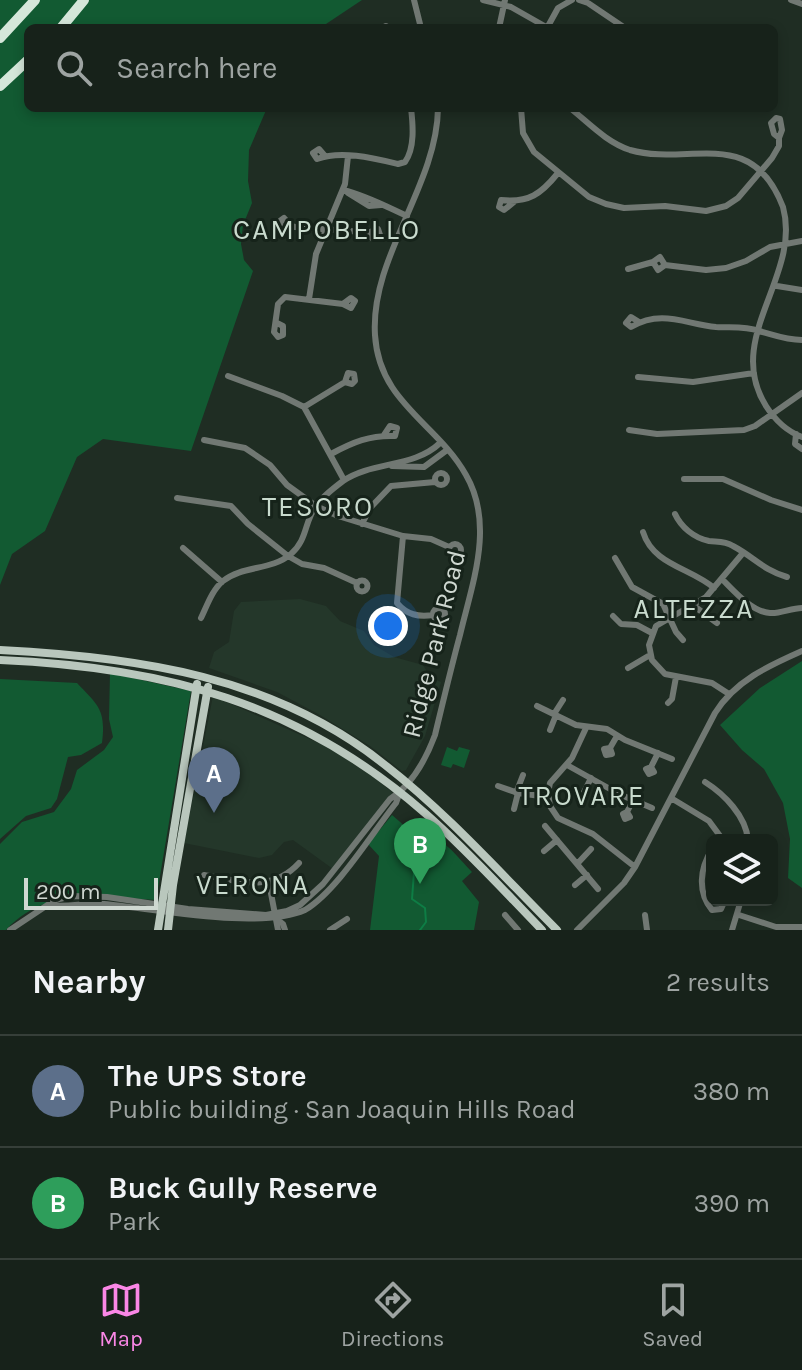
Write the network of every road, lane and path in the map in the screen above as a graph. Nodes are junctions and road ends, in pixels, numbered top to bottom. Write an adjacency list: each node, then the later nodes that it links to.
1 (35, 0): 16 (highway)
2 (84, 0): 10 (highway)
3 (414, 0): 11 (street)
4 (483, 0): 8 (street)
5 (572, 0): 14 (street)
6 (579, 0): 15 (street)
7 (791, 0): 9 (street)
8 (504, 2): 12 (street); 13 (street)
9 (802, 4)
10 (64, 24)
11 (420, 24)
12 (500, 24)
13 (541, 24)
14 (550, 24)
15 (619, 24)
16 (0, 38)
17 (24, 64): 18 (highway)
18 (0, 86)
19 (411, 112): 25 (street)
20 (437, 112): 30 (street, Ridge Park Road)
21 (521, 112): 27 (street)
22 (575, 112): 26 (street)
23 (779, 138): 26 (street)
24 (325, 156): 25 (street)
25 (348, 156): 28 (street)
26 (759, 172): 27 (street); 35 (street)
27 (558, 173): 29 (street)
28 (343, 190): 30 (street); 32 (street)
29 (514, 202)
30 (407, 216): 56 (street, Ridge Park Road)
31 (291, 226): 32 (street)
32 (326, 230): 33 (street); 39 (street)
33 (367, 233)
34 (802, 241): 35 (street)
35 (789, 242): 36 (street); 37 (street)
36 (628, 269)
37 (777, 286): 38 (street); 43 (street)
38 (802, 290)
39 (309, 299): 40 (street); 42 (street)
40 (343, 304)
41 (639, 322): 43 (street)
42 (277, 323)
43 (759, 331): 44 (street); 45 (street)
44 (802, 340)
45 (754, 373): 47 (street); 51 (street)
46 (228, 376): 50 (street)
47 (638, 377)
48 (345, 382): 50 (street)
49 (802, 393): 51 (street)
50 (304, 407): 59 (street)
51 (771, 414): 52 (street); 54 (street)
52 (629, 430)
53 (384, 435): 59 (street)
54 (799, 435): 57 (street)
55 (204, 440): 67 (street)
56 (440, 443): 58 (street, Ridge Park Road); 60 (street)
57 (802, 449)
58 (447, 450): 62 (street); 118 (street, Ridge Park Road)
59 (331, 454): 64 (street)
60 (419, 456): 61 (street); 62 (street)
61 (389, 465): 62 (street); 64 (street)
62 (424, 467)
63 (684, 479): 68 (street)
64 (344, 480): 67 (street)
65 (435, 482): 70 (street)
66 (177, 498): 76 (street)
67 (316, 506): 70 (street); 76 (street)
68 (802, 510)
69 (675, 514): 75 (street)
70 (362, 524): 72 (street)
71 (643, 532): 82 (street)
72 (403, 536): 73 (street); 85 (street)
73 (449, 547)
74 (183, 548): 80 (street)
75 (743, 553): 78 (street); 79 (street)
76 (288, 556): 80 (street); 81 (street)
77 (615, 558): 87 (street)
78 (787, 577)
79 (722, 579): 82 (street); 84 (street)
80 (222, 582): 88 (street)
81 (357, 583)
82 (714, 588): 83 (street)
83 (694, 606): 87 (street); 89 (street)
84 (802, 608)
85 (433, 615)
86 (613, 616): 90 (street)
87 (670, 617): 90 (street); 91 (street)
88 (201, 618)
89 (717, 623)
90 (652, 633): 94 (street)
91 (683, 640)
92 (0, 650): 97 (main road)
93 (802, 651): 102 (street)
94 (650, 655): 96 (street); 98 (street)
95 (0, 660): 100 (main road)
96 (628, 668)
97 (198, 675): 99 (main road); 100 (main road)
98 (676, 677): 102 (street); 104 (street)
99 (210, 678): 101 (main road); 118 (main road)
100 (196, 687): 101 (main road); 149 (main road)
101 (208, 690): 120 (main road); 149 (main road)
102 (729, 694): 124 (street)
103 (563, 700): 106 (street)
104 (668, 703)
105 (537, 706): 106 (street)
106 (555, 715): 107 (street); 108 (street)
107 (586, 728): 109 (street); 113 (street)
108 (550, 730)
109 (617, 736): 110 (street); 111 (street)
110 (610, 748)
111 (658, 753): 112 (street); 114 (street)
112 (672, 759)
113 (567, 765): 116 (street); 123 (street)
114 (651, 767)
115 (523, 775): 122 (street)
116 (591, 778): 121 (street); 125 (street)
117 (705, 782): 132 (street)
118 (407, 783): 120 (street, Ridge Park Road); 165 (main road)
119 (498, 786): 122 (street)
120 (400, 792): 153 (street, Ridge Park Road); 164 (main road)
121 (584, 792)
122 (517, 793): 123 (street); 127 (street)
123 (548, 797): 129 (street)
124 (671, 798): 131 (street); 139 (street)
125 (633, 800): 126 (street); 128 (street)
126 (652, 808)
127 (514, 809)
128 (627, 812)
129 (563, 821): 133 (street); 139 (street)
130 (545, 826): 133 (street)
131 (719, 834)
132 (746, 834)
133 (555, 838): 135 (street); 138 (street)
134 (591, 849): 138 (street)
135 (544, 851)
136 (706, 861): 145 (street)
137 (299, 863): 142 (street)
138 (577, 864): 141 (street)
139 (635, 867): 166 (street)
140 (204, 875): 142 (street)
141 (587, 875): 143 (street); 144 (street)
142 (269, 883): 153 (street)
143 (575, 885)
144 (598, 889)
145 (703, 891): 146 (street); 147 (street)
146 (706, 891)
147 (706, 900)
148 (740, 906): 152 (street)
149 (165, 909): 153 (street, Ridge Park Road); 157 (street, Ridge Park Road); 158 (main road); 159 (main road)
150 (505, 915): 163 (street)
151 (645, 915): 167 (street)
152 (739, 915): 155 (street); 168 (street)
153 (277, 917): 160 (street); 161 (street)
154 (347, 919): 162 (street)
155 (764, 927): 156 (street)
156 (802, 927)
157 (10, 930)
158 (158, 930)
159 (168, 930)
160 (278, 930)
161 (285, 930)
162 (330, 930)
163 (518, 930)
164 (542, 930)
165 (557, 930)
166 (577, 930)
167 (647, 930)
168 (732, 930)

